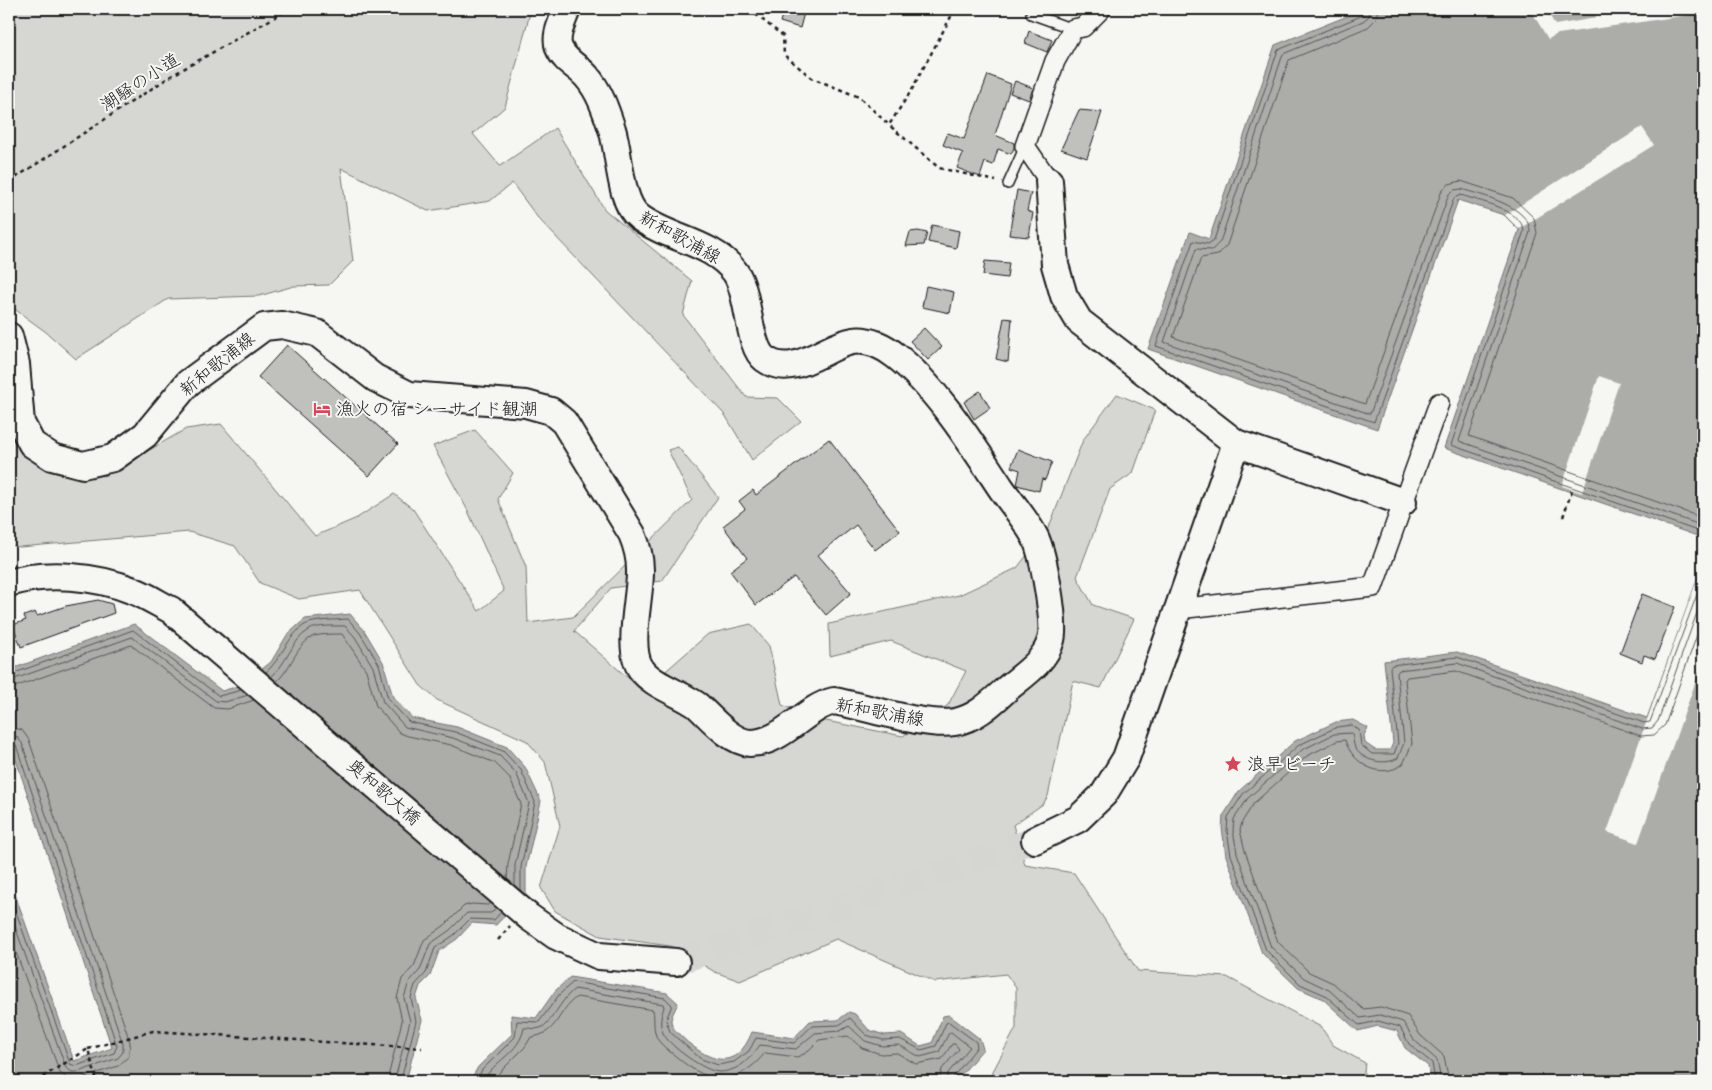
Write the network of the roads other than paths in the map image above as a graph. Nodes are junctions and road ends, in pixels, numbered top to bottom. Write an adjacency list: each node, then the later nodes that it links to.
1 (567, 9): 8 (main road, 新和歌浦線)
2 (1100, 9): 4 (street)
3 (1031, 14): 4 (lane)
4 (1073, 29): 5 (street)
5 (1025, 146): 6 (street); 7 (lane)
6 (1049, 181): 10 (main road)
7 (1008, 184)
8 (9, 336)
9 (1439, 403): 11 (street)
10 (1236, 443): 11 (main road); 13 (main road)
11 (1403, 502): 13 (street)
12 (9, 583): 15 (main road, 奥和歌大橋)
13 (1178, 610): 14 (main road)
14 (1035, 840)
15 (676, 962)

